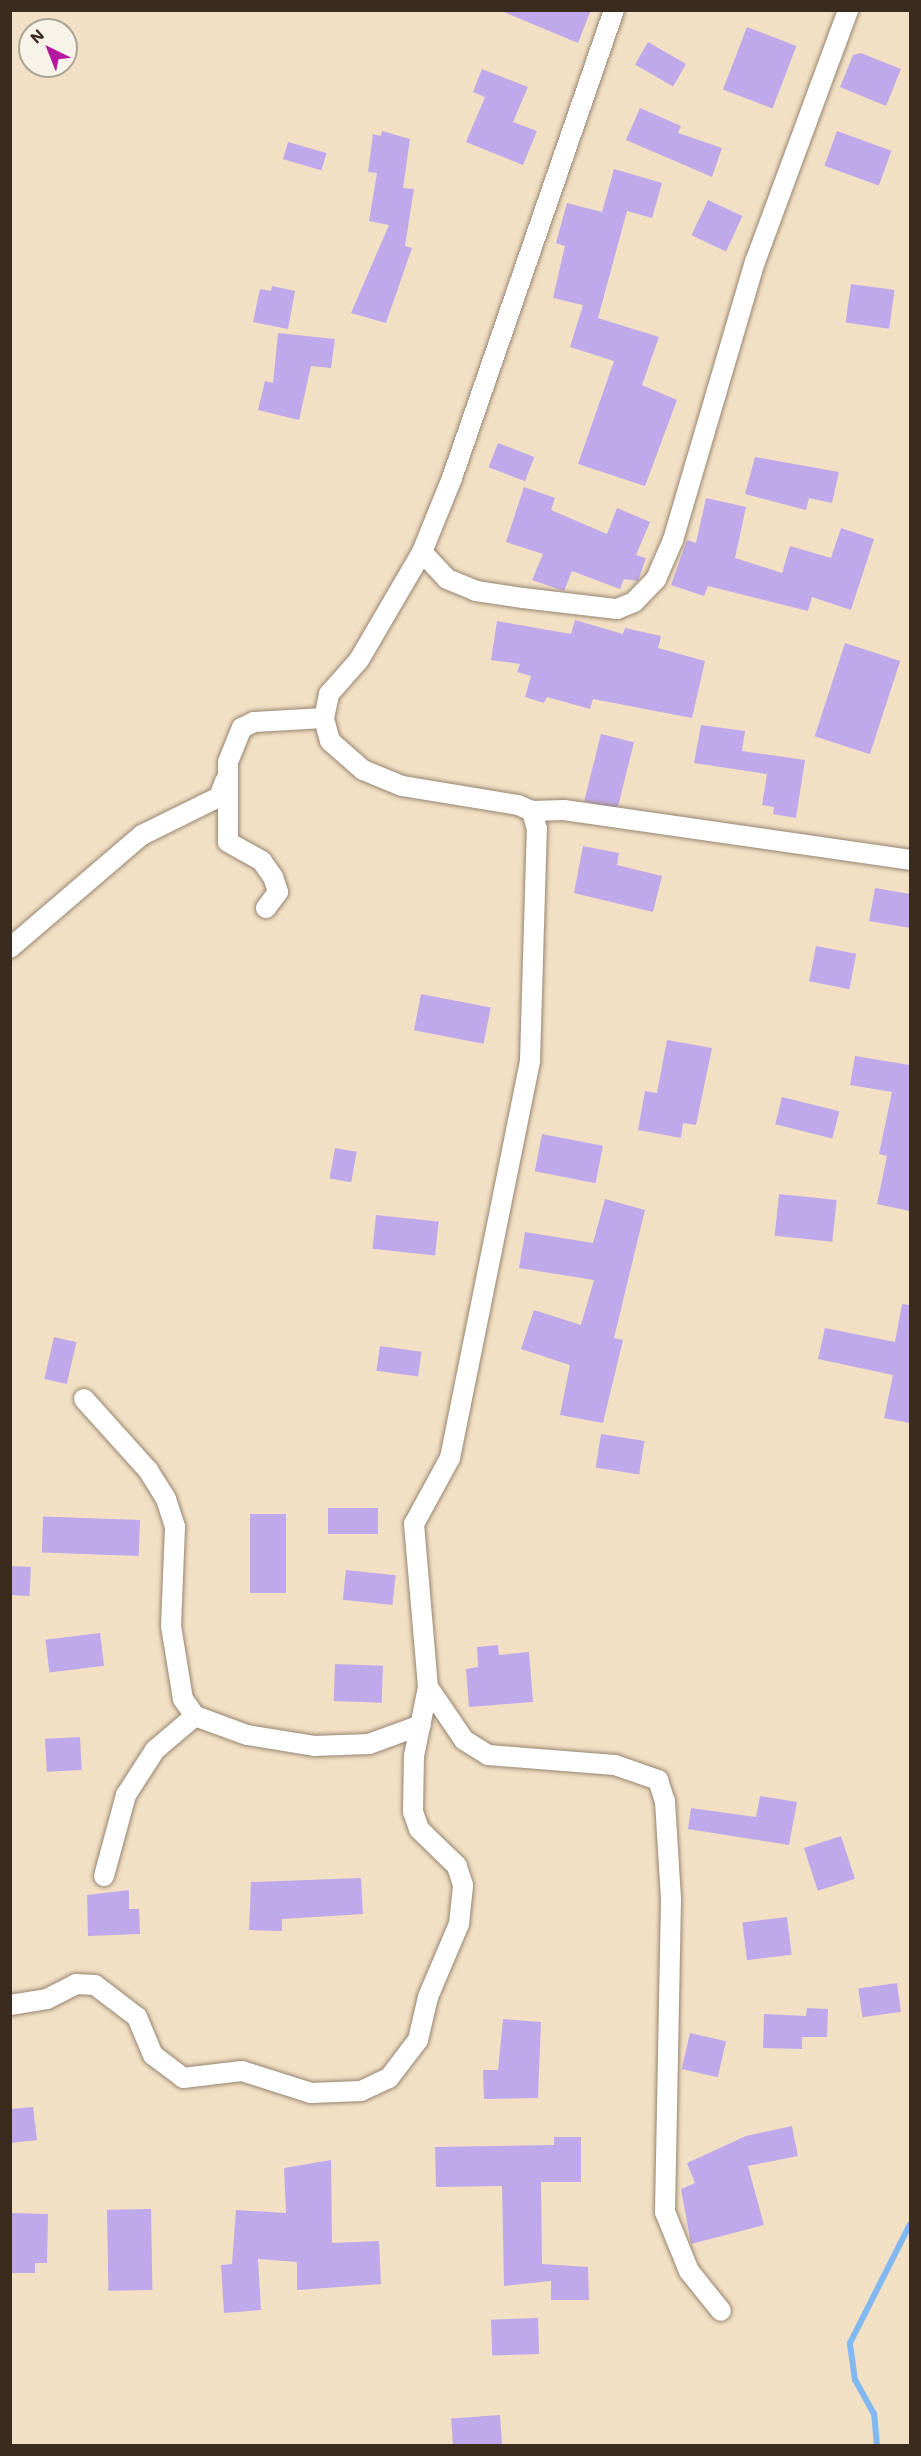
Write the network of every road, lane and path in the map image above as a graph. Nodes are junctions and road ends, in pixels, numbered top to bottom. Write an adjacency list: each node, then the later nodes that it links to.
1 (614, 10): 3 (street)
2 (848, 10): 3 (street)
3 (422, 552): 4 (street)
4 (324, 718): 5 (street); 6 (street)
5 (227, 776): 8 (street); 9 (street)
6 (532, 811): 7 (street); 11 (street)
7 (910, 860)
8 (266, 908)
9 (10, 948)
10 (84, 1399): 12 (street)
11 (428, 1687): 13 (street); 16 (street)
12 (195, 1716): 13 (street); 14 (street)
13 (421, 1725): 15 (street)
14 (104, 1876)
15 (10, 2005)
16 (721, 2310)

